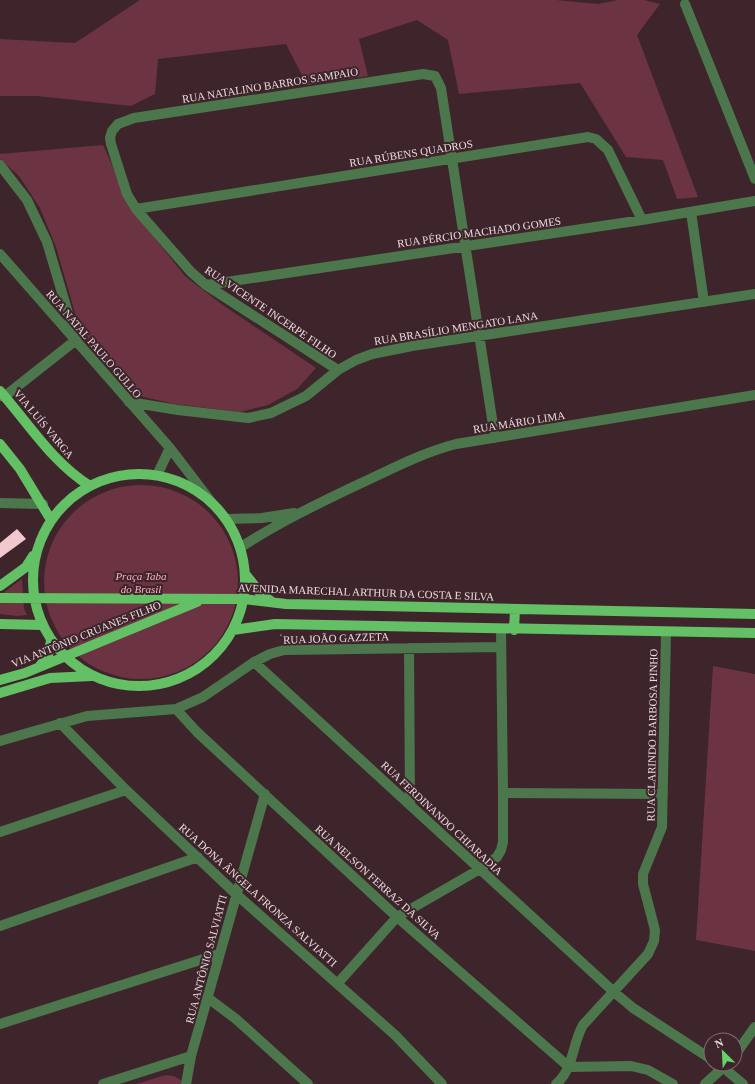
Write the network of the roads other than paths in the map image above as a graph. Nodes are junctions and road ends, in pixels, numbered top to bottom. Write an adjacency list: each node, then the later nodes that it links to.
1 (685, 4): 5 (street)
2 (112, 131): 3 (street, RUA NATALINO BARROS SAMPAIO); 7 (street, RUA VICENTE INCERPE FILHO)
3 (452, 158): 7 (street, RUA RÚBENS QUADROS); 9 (street, RUA RÚBENS QUADROS); 10 (street)
4 (0, 165): 16 (street)
5 (755, 180)
6 (755, 201): 8 (street, RUA PÉRCIO MACHADO GOMES)
7 (136, 209): 12 (street, RUA VICENTE INCERPE FILHO)
8 (691, 212): 9 (street, RUA PÉRCIO MACHADO GOMES); 14 (street)
9 (642, 220): 10 (street, RUA PÉRCIO MACHADO GOMES)
10 (466, 247): 12 (street, RUA PÉRCIO MACHADO GOMES); 15 (street)
11 (0, 254): 16 (street, RUA NATAL PAULO GULLO)
12 (206, 285): 17 (street, RUA VICENTE INCERPE FILHO)
13 (755, 294): 14 (street, RUA BRASÍLIO MENGATO LANA)
14 (704, 302): 15 (street, RUA BRASÍLIO MENGATO LANA)
15 (480, 336): 17 (street, RUA BRASÍLIO MENGATO LANA); 21 (street)
16 (76, 340): 18 (street); 20 (street, RUA NATAL PAULO GULLO)
17 (338, 370): 20 (street, RUA BRASÍLIO MENGATO LANA)
18 (2, 394): 25 (main road, VIA LUÍS VARGA)
19 (755, 395): 21 (street, RUA MÁRIO LIMA)
20 (129, 402): 23 (street, RUA NATAL PAULO GULLO)
21 (494, 438): 29 (street, RUA MÁRIO LIMA)
22 (0, 444): 28 (main road)
23 (170, 448): 24 (street); 27 (street, RUA NATAL PAULO GULLO)
24 (157, 475): 25 (main road); 27 (main road)
25 (90, 486): 31 (main road)
26 (0, 503): 28 (street)
27 (212, 503): 30 (main road)
28 (43, 504): 31 (main road)
29 (300, 513): 30 (street, RUA MÁRIO LIMA); 32 (street, RUA MÁRIO LIMA)
30 (226, 519): 32 (main road)
31 (51, 520): 33 (main road)
32 (241, 547): 34 (main road)
33 (37, 549): 35 (main road); 37 (main road)
34 (246, 575): 38 (main road); 40 (main road)
35 (0, 586)
36 (0, 598): 37 (main road, AVENIDA MARECHAL ARTHUR DA COSTA E SILVA)
37 (34, 598): 39 (main road, AVENIDA MARECHAL ARTHUR DA COSTA E SILVA); 44 (main road)
38 (244, 599): 39 (main road, AVENIDA MARECHAL ARTHUR DA COSTA E SILVA); 40 (main road, AVENIDA MARECHAL ARTHUR DA COSTA E SILVA); 46 (main road)
39 (203, 600): 55 (main road, VIA ANTÔNIO CRUANES FILHO)
40 (273, 602): 41 (main road, AVENIDA MARECHAL ARTHUR DA COSTA E SILVA)
41 (515, 609): 42 (main road, AVENIDA MARECHAL ARTHUR DA COSTA E SILVA); 47 (main road)
42 (755, 614)
43 (0, 624): 44 (main road)
44 (42, 625): 52 (main road)
45 (501, 629): 46 (main road); 47 (main road); 53 (street)
46 (233, 630): 58 (main road)
47 (514, 630): 48 (main road)
48 (666, 633): 49 (main road); 67 (street, RUA CLARINDO BARBOSA PINHO)
49 (740, 633): 50 (main road); 51 (main road)
50 (755, 633)
51 (755, 638)
52 (51, 641): 55 (main road); 57 (main road)
53 (500, 647): 54 (street, RUA JOÃO GAZZETA); 65 (street)
54 (408, 648): 56 (street, RUA JOÃO GAZZETA); 68 (street)
55 (63, 655): 57 (main road, VIA ANTÔNIO CRUANES FILHO); 58 (main road)
56 (254, 662): 61 (street, RUA JOÃO GAZZETA); 68 (street, RUA FERDINANDO CHIARADIA)
57 (40, 666): 59 (main road, VIA ANTÔNIO CRUANES FILHO)
58 (94, 676): 60 (main road)
59 (0, 680)
60 (0, 693)
61 (176, 708): 62 (street, RUA JOÃO GAZZETA); 66 (street, RUA NELSON FERRAZ DA SILVA)
62 (60, 723): 63 (street, RUA JOÃO GAZZETA); 64 (street, RUA DONA ÂNGELA FRONZA SALVIATTI)
63 (0, 741)
64 (126, 790): 69 (street); 70 (street, RUA DONA ÂNGELA FRONZA SALVIATTI)
65 (503, 793): 67 (street); 71 (street)
66 (265, 794): 72 (street, RUA ANTÔNIO SALVIATTI); 73 (street, RUA NELSON FERRAZ DA SILVA)
67 (663, 794): 77 (street, RUA CLARINDO BARBOSA PINHO)
68 (410, 805): 71 (street, RUA FERDINANDO CHIARADIA)
69 (0, 832)
70 (198, 857): 72 (street, RUA DONA ÂNGELA FRONZA SALVIATTI); 74 (street)
71 (480, 869): 73 (street); 77 (street, RUA FERDINANDO CHIARADIA)
72 (236, 894): 75 (street, RUA ANTÔNIO SALVIATTI); 76 (street, RUA DONA ÂNGELA FRONZA SALVIATTI)
73 (397, 917): 76 (street); 84 (street, RUA NELSON FERRAZ DA SILVA)
74 (0, 926)
75 (219, 954): 78 (street, RUA ANTÔNIO SALVIATTI); 79 (street)
76 (338, 983): 90 (street, RUA DONA ÂNGELA FRONZA SALVIATTI)
77 (614, 992): 82 (street, RUA FERDINANDO CHIARADIA); 84 (street, RUA CLARINDO BARBOSA PINHO)
78 (208, 998): 83 (street, RUA ANTÔNIO SALVIATTI); 89 (street)
79 (0, 1024)
80 (755, 1027): 81 (street)
81 (743, 1044)
82 (703, 1054)
83 (191, 1056): 87 (street); 88 (street, RUA ANTÔNIO SALVIATTI)
84 (569, 1067): 91 (street); 92 (street)
85 (716, 1072): 93 (street)
86 (730, 1072): 94 (street)
87 (103, 1084)
88 (186, 1084)
89 (308, 1084)
90 (442, 1084)
91 (556, 1084)
92 (673, 1084)
93 (705, 1084)
94 (743, 1084)

